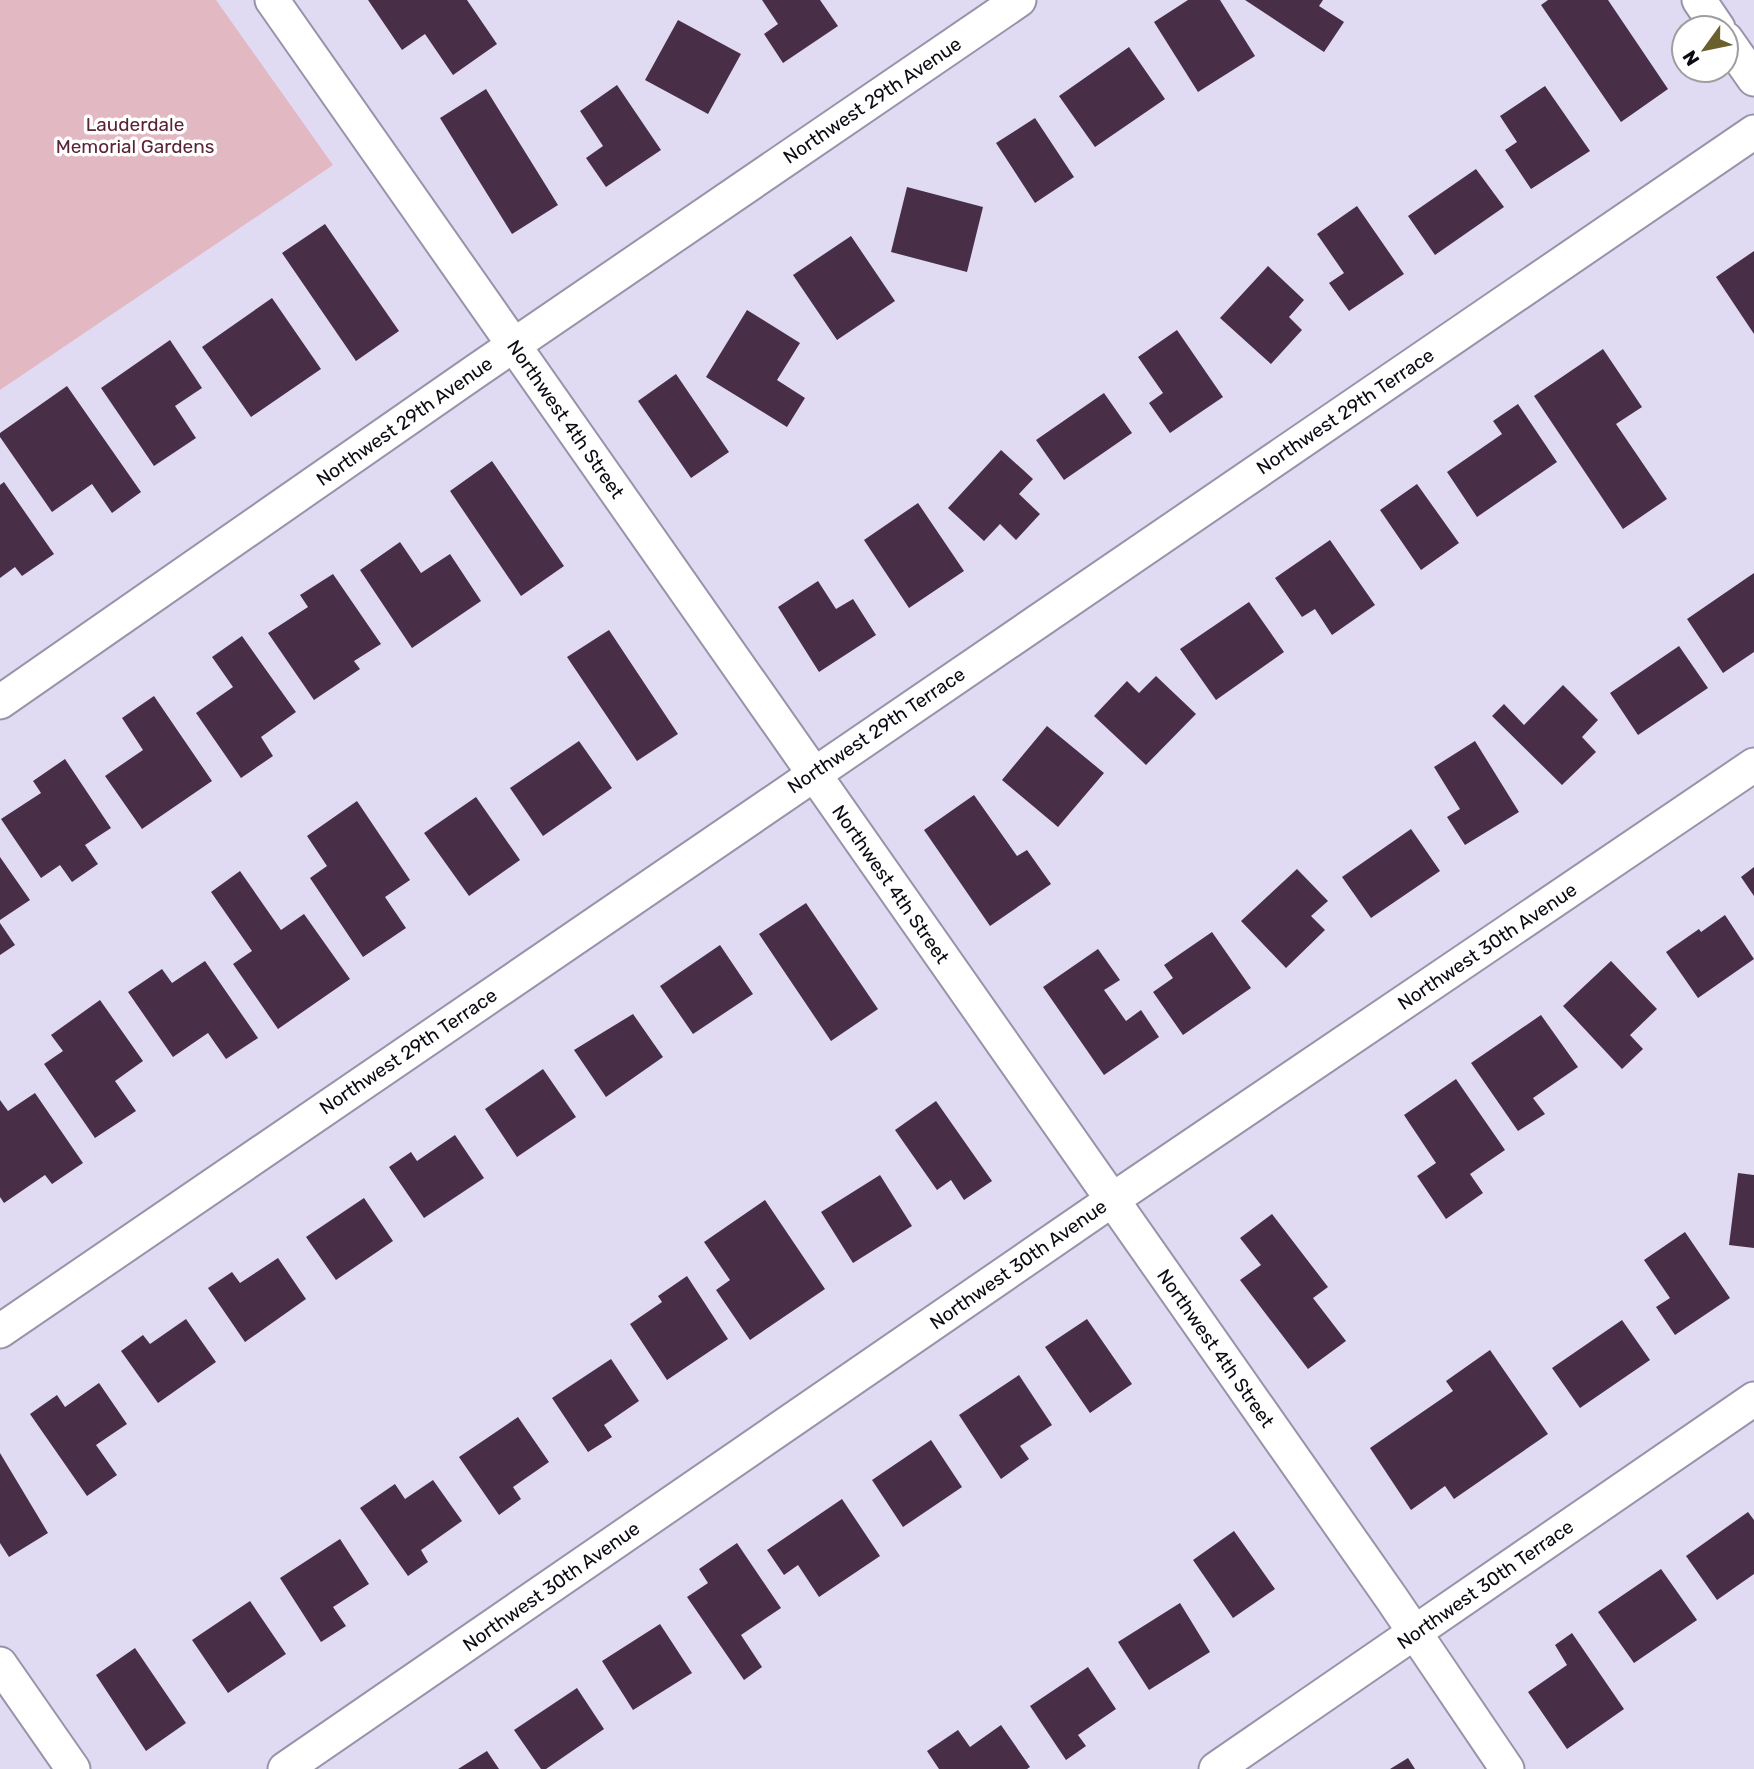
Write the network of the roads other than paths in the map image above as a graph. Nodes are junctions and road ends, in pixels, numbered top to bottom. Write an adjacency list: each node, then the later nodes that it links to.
1 (272, 0): 6 (street, Northwest 4th Street)
2 (1019, 0): 6 (street, Northwest 29th Avenue)
3 (1740, 59): 4 (street)
4 (1754, 79)
5 (1754, 132): 9 (street, Northwest 29th Terrace)
6 (514, 344): 7 (street, Northwest 29th Avenue); 9 (street, Northwest 4th Street)
7 (0, 702)
8 (1754, 765): 10 (street, Northwest 30th Avenue)
9 (814, 773): 10 (street, Northwest 4th Street); 11 (street, Northwest 29th Terrace)
10 (1112, 1200): 13 (street, Northwest 4th Street); 16 (street, Northwest 30th Avenue)
11 (0, 1331)
12 (1754, 1399): 13 (street, Northwest 30th Terrace)
13 (1415, 1632): 17 (street, Northwest 30th Terrace); 18 (street, Northwest 4th Street)
14 (0, 1664): 15 (street)
15 (73, 1769)
16 (285, 1769)
17 (1216, 1769)
18 (1507, 1769)

